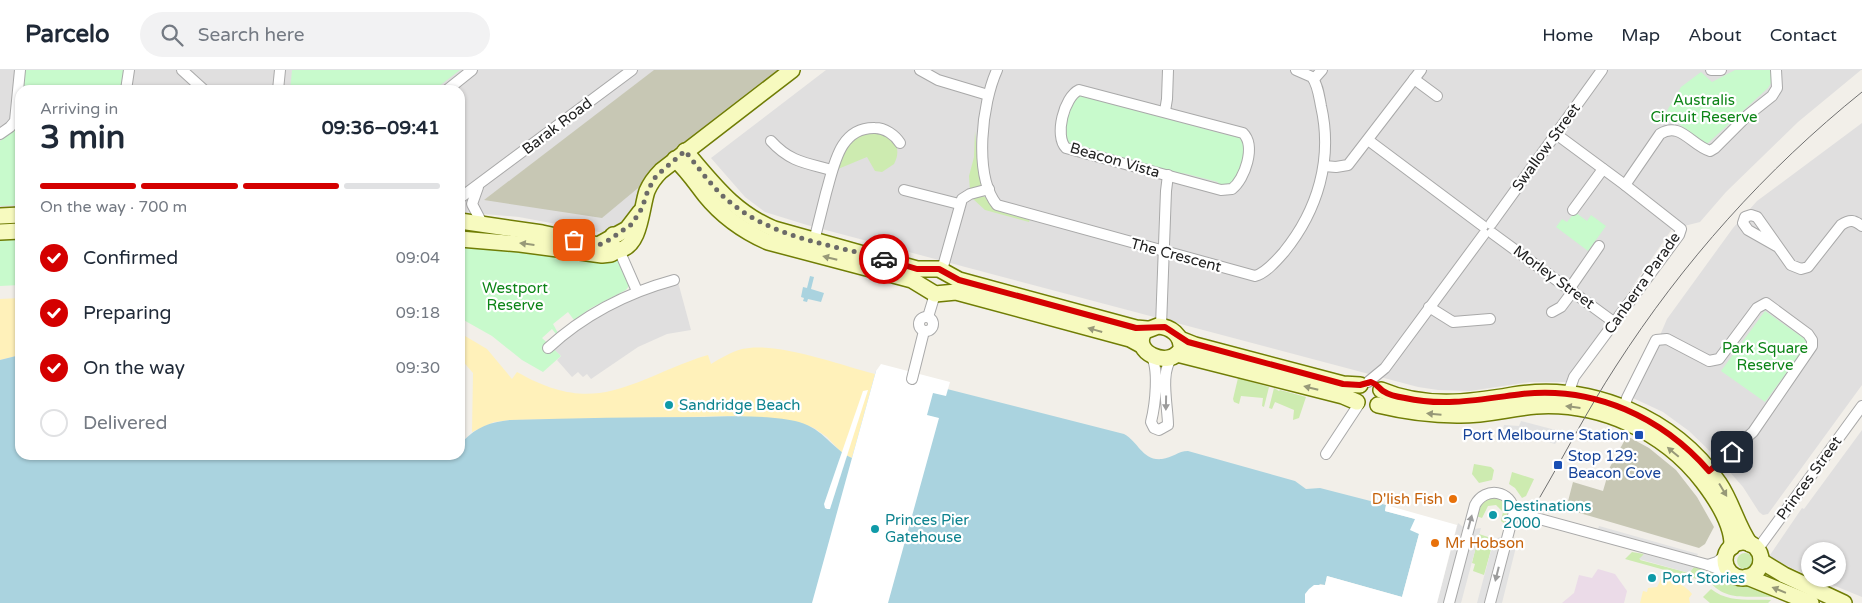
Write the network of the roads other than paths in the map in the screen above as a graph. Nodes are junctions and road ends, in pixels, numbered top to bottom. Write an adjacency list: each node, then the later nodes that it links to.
1 (20, 70): 20 (street)
2 (128, 70): 21 (street)
3 (182, 70): 22 (street)
4 (280, 70): 23 (street)
5 (472, 70): 24 (street)
6 (632, 70): 39 (street, Barak Road)
7 (792, 70): 34 (street)
8 (920, 70): 25 (street)
9 (997, 70): 25 (street, The Crescent)
10 (1168, 70): 27 (street)
11 (1296, 70): 18 (street)
12 (1322, 70): 18 (street)
13 (1421, 70): 19 (street)
14 (1602, 70): 30 (street, Swallow Street)
15 (1711, 70): 16 (street)
16 (1721, 70)
17 (1776, 70): 40 (street)
18 (1314, 79): 35 (street, The Crescent)
19 (1414, 79): 26 (street); 31 (street)
20 (19, 85)
21 (126, 85)
22 (198, 85)
23 (278, 85)
24 (452, 85)
25 (988, 95): 41 (street, The Crescent)
26 (1437, 96)
27 (1165, 111): 38 (street, Beacon Vista); 38 (street, Beacon Vista)
28 (15, 122): 29 (street)
29 (0, 134)
30 (1556, 134): 36 (street, Canberra Parade); 52 (street, Swallow Street)
31 (1368, 140): 35 (street); 52 (street, Morley Street)
32 (771, 141): 37 (street)
33 (900, 143): 37 (street)
34 (680, 155): 45 (street); 57 (street); 66 (street, one-way to 34)
35 (1324, 166): 61 (street, The Crescent)
36 (1603, 168): 40 (street, Canberra Parade); 46 (street)
37 (832, 170): 57 (street)
38 (1168, 175): 61 (street, Beacon Vista)
39 (482, 182): 43 (street, Barak Road); 50 (street)
40 (1625, 185): 70 (street, Canberra Parade)
41 (989, 189): 44 (street); 61 (street, The Crescent)
42 (904, 190): 44 (street)
43 (465, 194)
44 (959, 204): 62 (street)
45 (642, 208): 55 (street); 60 (street)
46 (1573, 210)
47 (15, 215): 48 (street)
48 (0, 216)
49 (465, 221): 50 (street)
50 (482, 223): 55 (street)
51 (1862, 226): 59 (street)
52 (1488, 229): 64 (street, Morley Street); 67 (street, Swallow Street)
53 (15, 231): 54 (street)
54 (0, 232)
55 (615, 234): 60 (street)
56 (465, 239): 60 (street, one-way to 56)
57 (814, 241): 62 (street)
58 (1599, 246): 64 (street)
59 (1778, 247)
60 (622, 249): 65 (street)
61 (1164, 251): 71 (street, Beacon Vista)
62 (941, 271): 66 (street); 66 (street); 71 (street)
63 (674, 280): 65 (street)
64 (1572, 290): 68 (street); 70 (street, Morley Street)
65 (637, 291): 72 (street)
66 (935, 292): 73 (street, one-way to 66); 75 (street)
67 (1429, 307): 69 (street); 76 (street, Swallow Street)
68 (1552, 312)
69 (1490, 318)
70 (1615, 323): 77 (street, Canberra Parade)
71 (1154, 328): 73 (street); 74 (street)
72 (548, 348)
73 (1146, 350): 74 (street); 74 (street, one-way to 73)
74 (1177, 350): 76 (street); 78 (street, one-way to 74)
75 (912, 379)
76 (1373, 390): 77 (street); 78 (street); 80 (street, one-way to 76)
77 (1568, 394): 80 (street)
78 (1358, 403): 81 (street)
79 (1862, 406): 85 (street, Princes Street)
80 (1622, 413): 82 (street); 82 (street)
81 (1326, 454)
82 (1705, 474): 84 (street); 85 (street, one-way to 85)
83 (1514, 512): 86 (street); 88 (street, one-way to 83); 89 (street, one-way to 89)
84 (1729, 551): 85 (street); 86 (street); 87 (street)
85 (1756, 552): 87 (street); 91 (street)
86 (1708, 565): 87 (street)
87 (1740, 576): 90 (street, one-way to 87)
88 (1449, 603)
89 (1490, 603)
90 (1810, 603)
91 (1844, 603)

